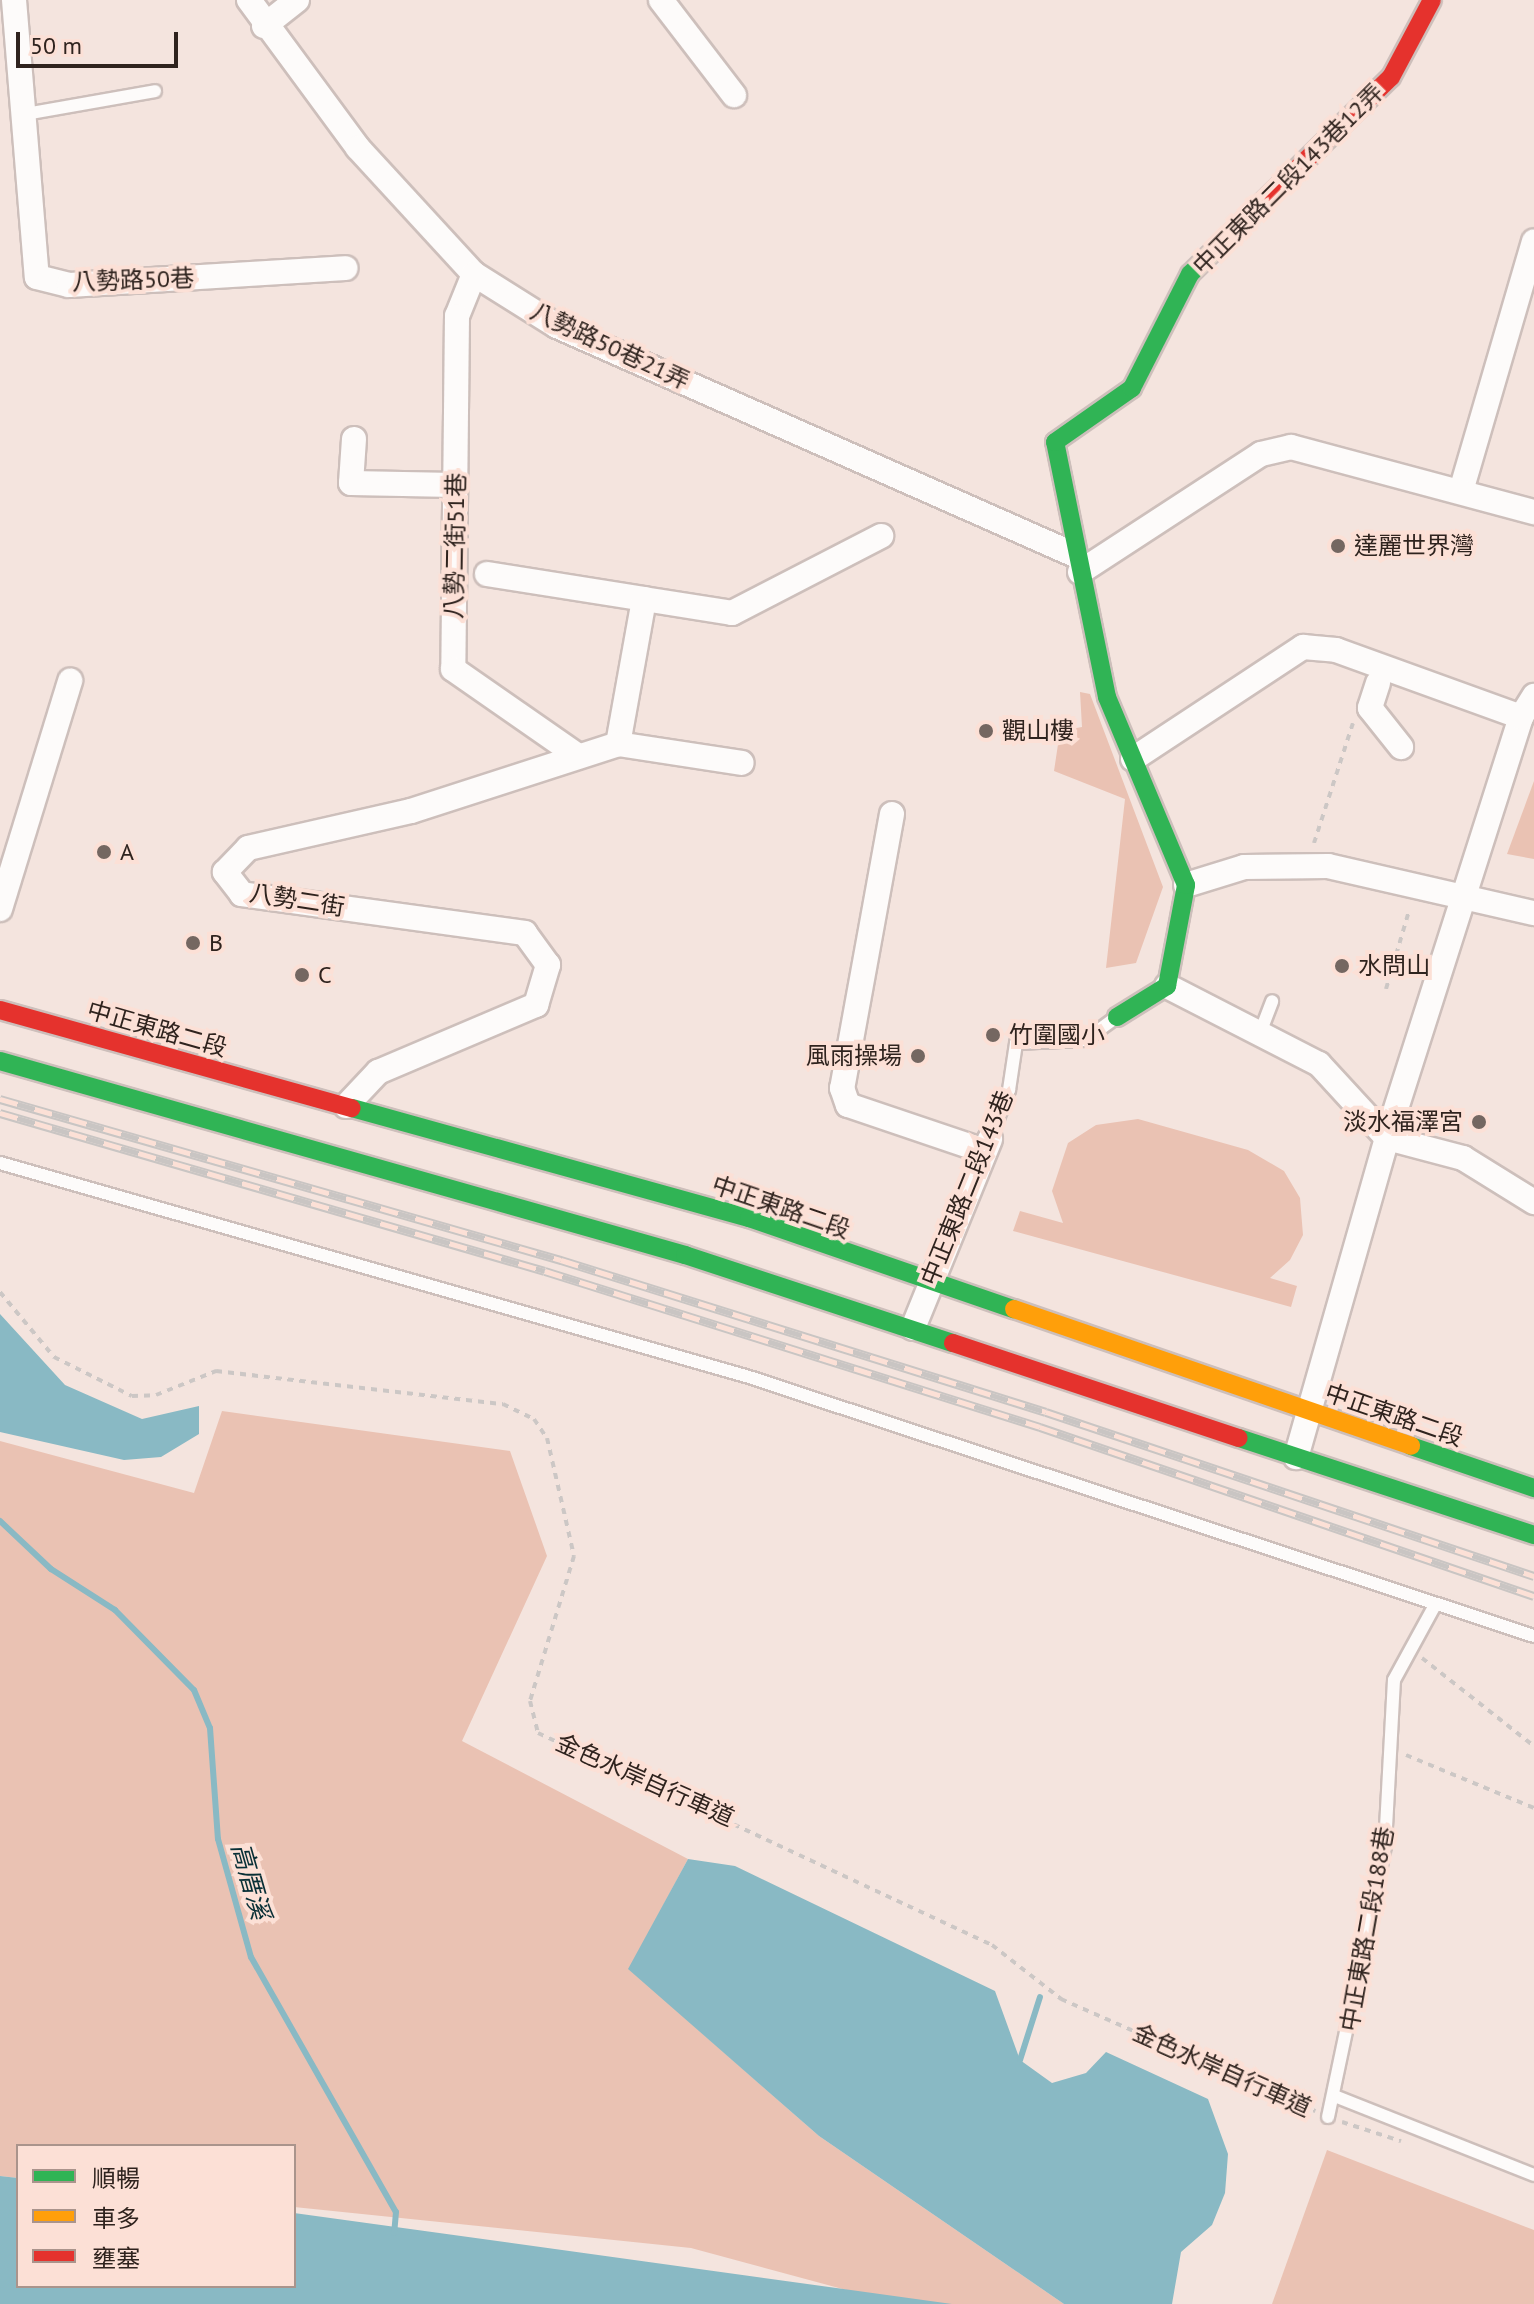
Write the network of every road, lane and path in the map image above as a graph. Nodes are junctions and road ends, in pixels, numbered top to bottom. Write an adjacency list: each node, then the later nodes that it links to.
1 (14, 0): 9 (street, 八勢路50巷)
2 (249, 0): 6 (street, 八勢路50巷21弄)
3 (297, 0): 6 (street)
4 (661, 0): 8 (street)
5 (1432, 0): 18 (main road, 中正東路二段143巷12弄)
6 (264, 26): 12 (street, 八勢路50巷21弄)
7 (155, 91): 9 (lane)
8 (734, 95)
9 (25, 114): 11 (street, 八勢路50巷)
10 (1534, 241): 15 (street)
11 (345, 268)
12 (474, 274): 14 (street, 八勢二街51巷); 18 (street, 八勢路50巷21弄)
13 (354, 439): 14 (street)
14 (455, 485): 28 (street, 八勢二街51巷)
15 (1461, 491): 16 (street); 18 (street)
16 (1534, 512)
17 (881, 536): 20 (street)
18 (1078, 563): 29 (main road)
19 (487, 574): 20 (street)
20 (644, 599): 26 (street)
21 (70, 681): 35 (street)
22 (1378, 683): 27 (street)
23 (1534, 696): 25 (street)
24 (1357, 708): 32 (path)
25 (1521, 717): 29 (street); 34 (street)
26 (618, 744): 28 (street, 八勢二街); 30 (street, 八勢二街)
27 (1401, 747)
28 (578, 756): 45 (street, 八勢二街)
29 (1133, 759): 33 (main road)
30 (742, 763)
31 (892, 814): 47 (street)
32 (1314, 844)
33 (1186, 885): 34 (street); 38 (main road)
34 (1467, 896): 37 (street); 46 (street)
35 (0, 909)
36 (1409, 911): 39 (path)
37 (1534, 913)
38 (1167, 986): 42 (main road, 中正東路二段143巷); 43 (street)
39 (1386, 989)
40 (1272, 1001): 43 (lane)
41 (0, 1010): 45 (main road, 中正東路二段)
42 (1117, 1017): 47 (lane, 中正東路二段143巷)
43 (1260, 1033): 46 (street)
44 (0, 1061): 52 (main road)
45 (346, 1106): 50 (main road, 中正東路二段)
46 (1387, 1138): 49 (street); 53 (street)
47 (987, 1145): 50 (street, 中正東路二段143巷)
48 (0, 1163): 57 (lane)
49 (1534, 1202)
50 (926, 1285): 52 (street, 中正東路二段143巷); 53 (main road, 中正東路二段)
51 (0, 1292): 64 (path, 金色水岸自行車道)
52 (913, 1328): 54 (main road)
53 (1311, 1412): 54 (street); 55 (main road, 中正東路二段)
54 (1296, 1457): 56 (main road)
55 (1534, 1488)
56 (1534, 1535)
57 (1435, 1605): 58 (lane); 59 (lane, 中正東路二段188巷)
58 (1534, 1636)
59 (1410, 1649): 60 (path); 61 (lane, 中正東路二段188巷)
60 (1534, 1746)
61 (1389, 1748): 62 (path); 63 (lane, 中正東路二段188巷)
62 (1534, 1808)
63 (1337, 2097): 64 (lane, 中正東路二段188巷); 66 (lane)
64 (1328, 2117): 65 (path, 金色水岸自行車道)
65 (1418, 2142)
66 (1534, 2175)

